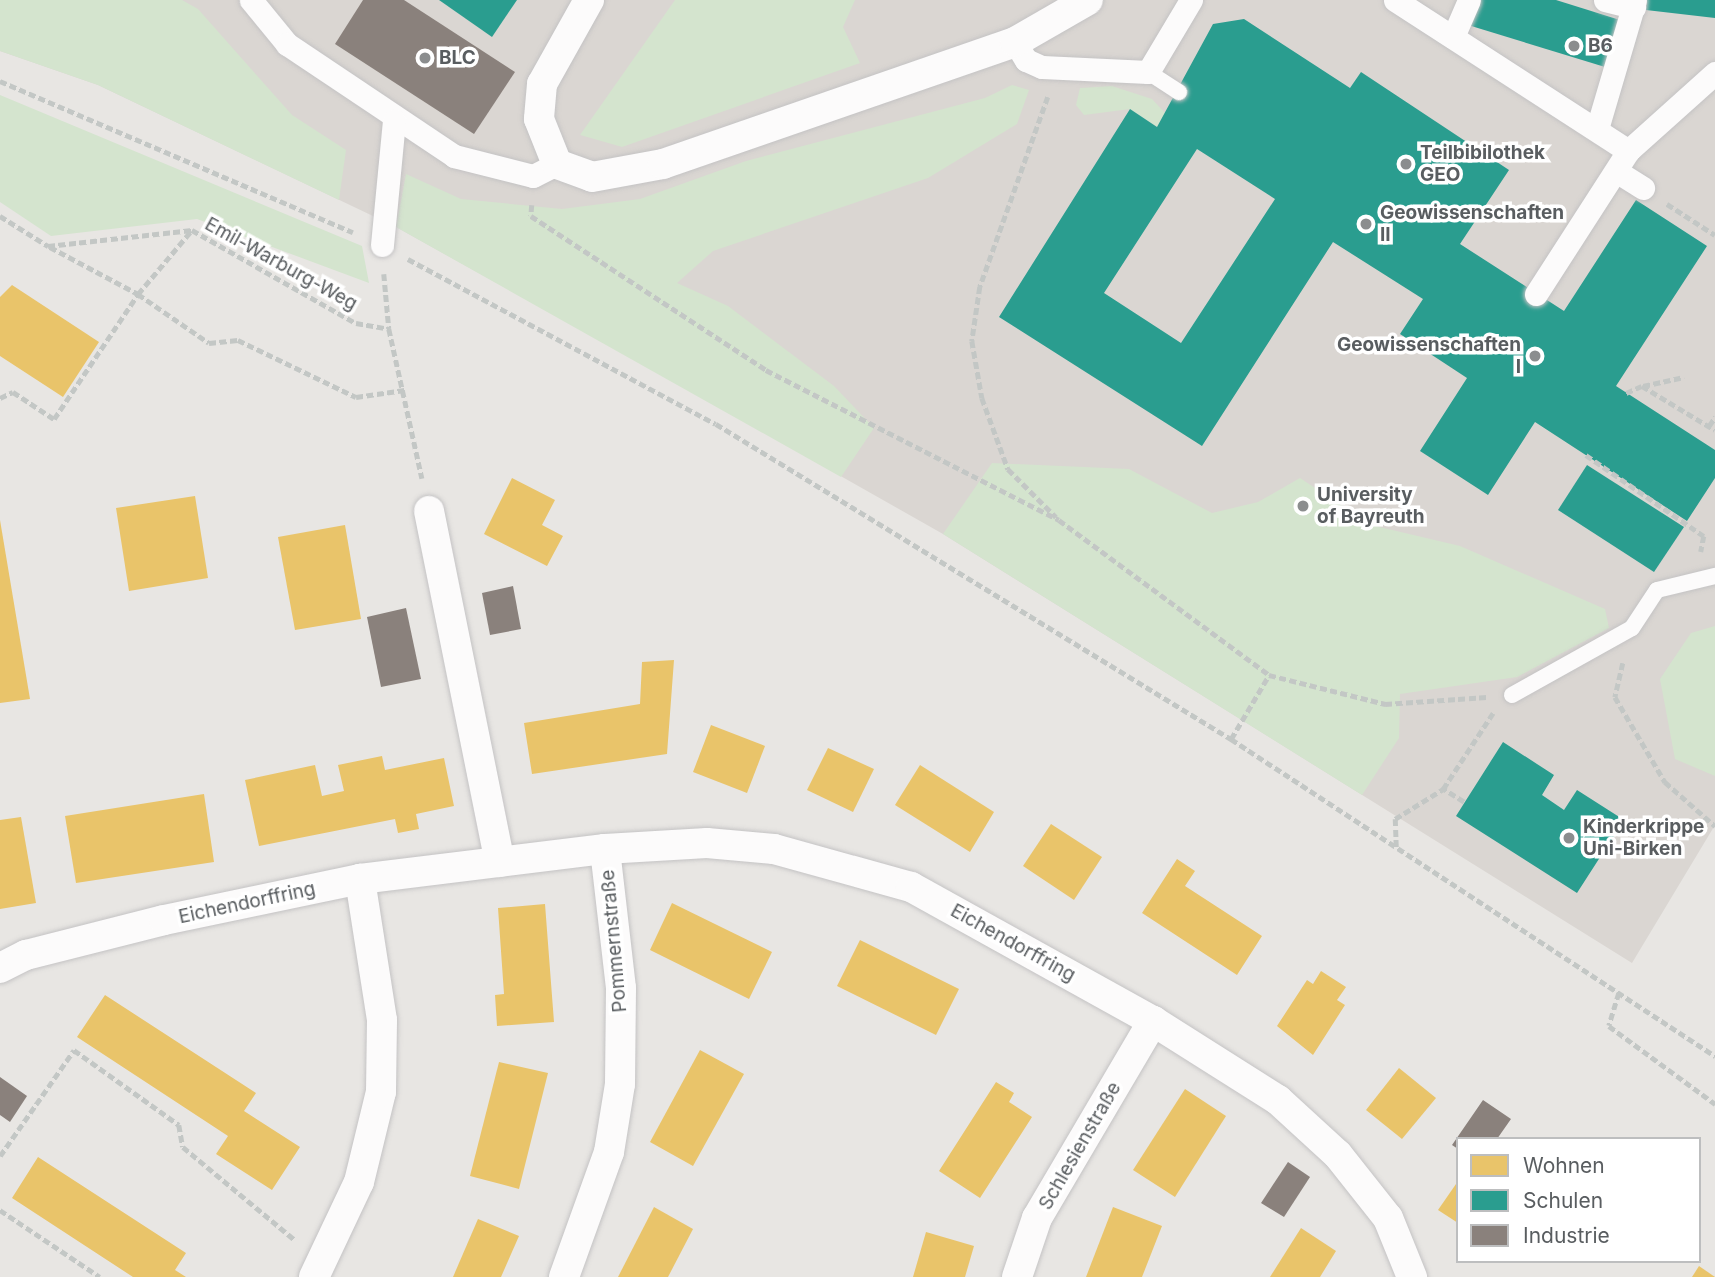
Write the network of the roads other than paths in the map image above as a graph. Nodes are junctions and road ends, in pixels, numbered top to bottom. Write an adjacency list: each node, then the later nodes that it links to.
1 (251, 0): 14 (street)
2 (589, 0): 17 (street)
3 (1088, 0): 10 (street)
4 (1191, 0): 11 (street)
5 (1395, 0): 9 (street)
6 (1469, 0): 9 (street)
7 (1605, 0): 8 (street)
8 (1634, 4): 15 (street)
9 (1453, 37): 15 (street)
10 (1015, 42): 11 (street); 17 (street)
11 (1148, 72): 13 (lane)
12 (1715, 73): 16 (street)
13 (1179, 92)
14 (394, 121): 17 (street); 20 (street)
15 (1597, 129): 16 (street)
16 (1628, 151): 18 (street)
17 (545, 170)
18 (1616, 170): 19 (street); 21 (street)
19 (1643, 188)
20 (382, 245)
21 (1536, 294)
22 (429, 511): 26 (street)
23 (1715, 576): 24 (lane)
24 (1512, 695)
25 (606, 849): 26 (street, Eichendorffring); 29 (street, Eichendorffring); 31 (street, Pommernstraße)
26 (500, 862): 27 (street, Eichendorffring)
27 (360, 879): 28 (street, Eichendorffring); 30 (street)
28 (0, 968)
29 (1153, 1021): 32 (street, Schlesienstraße); 33 (street, Eichendorffring)
30 (318, 1270)
31 (564, 1277)
32 (1017, 1277)
33 (1412, 1277)

